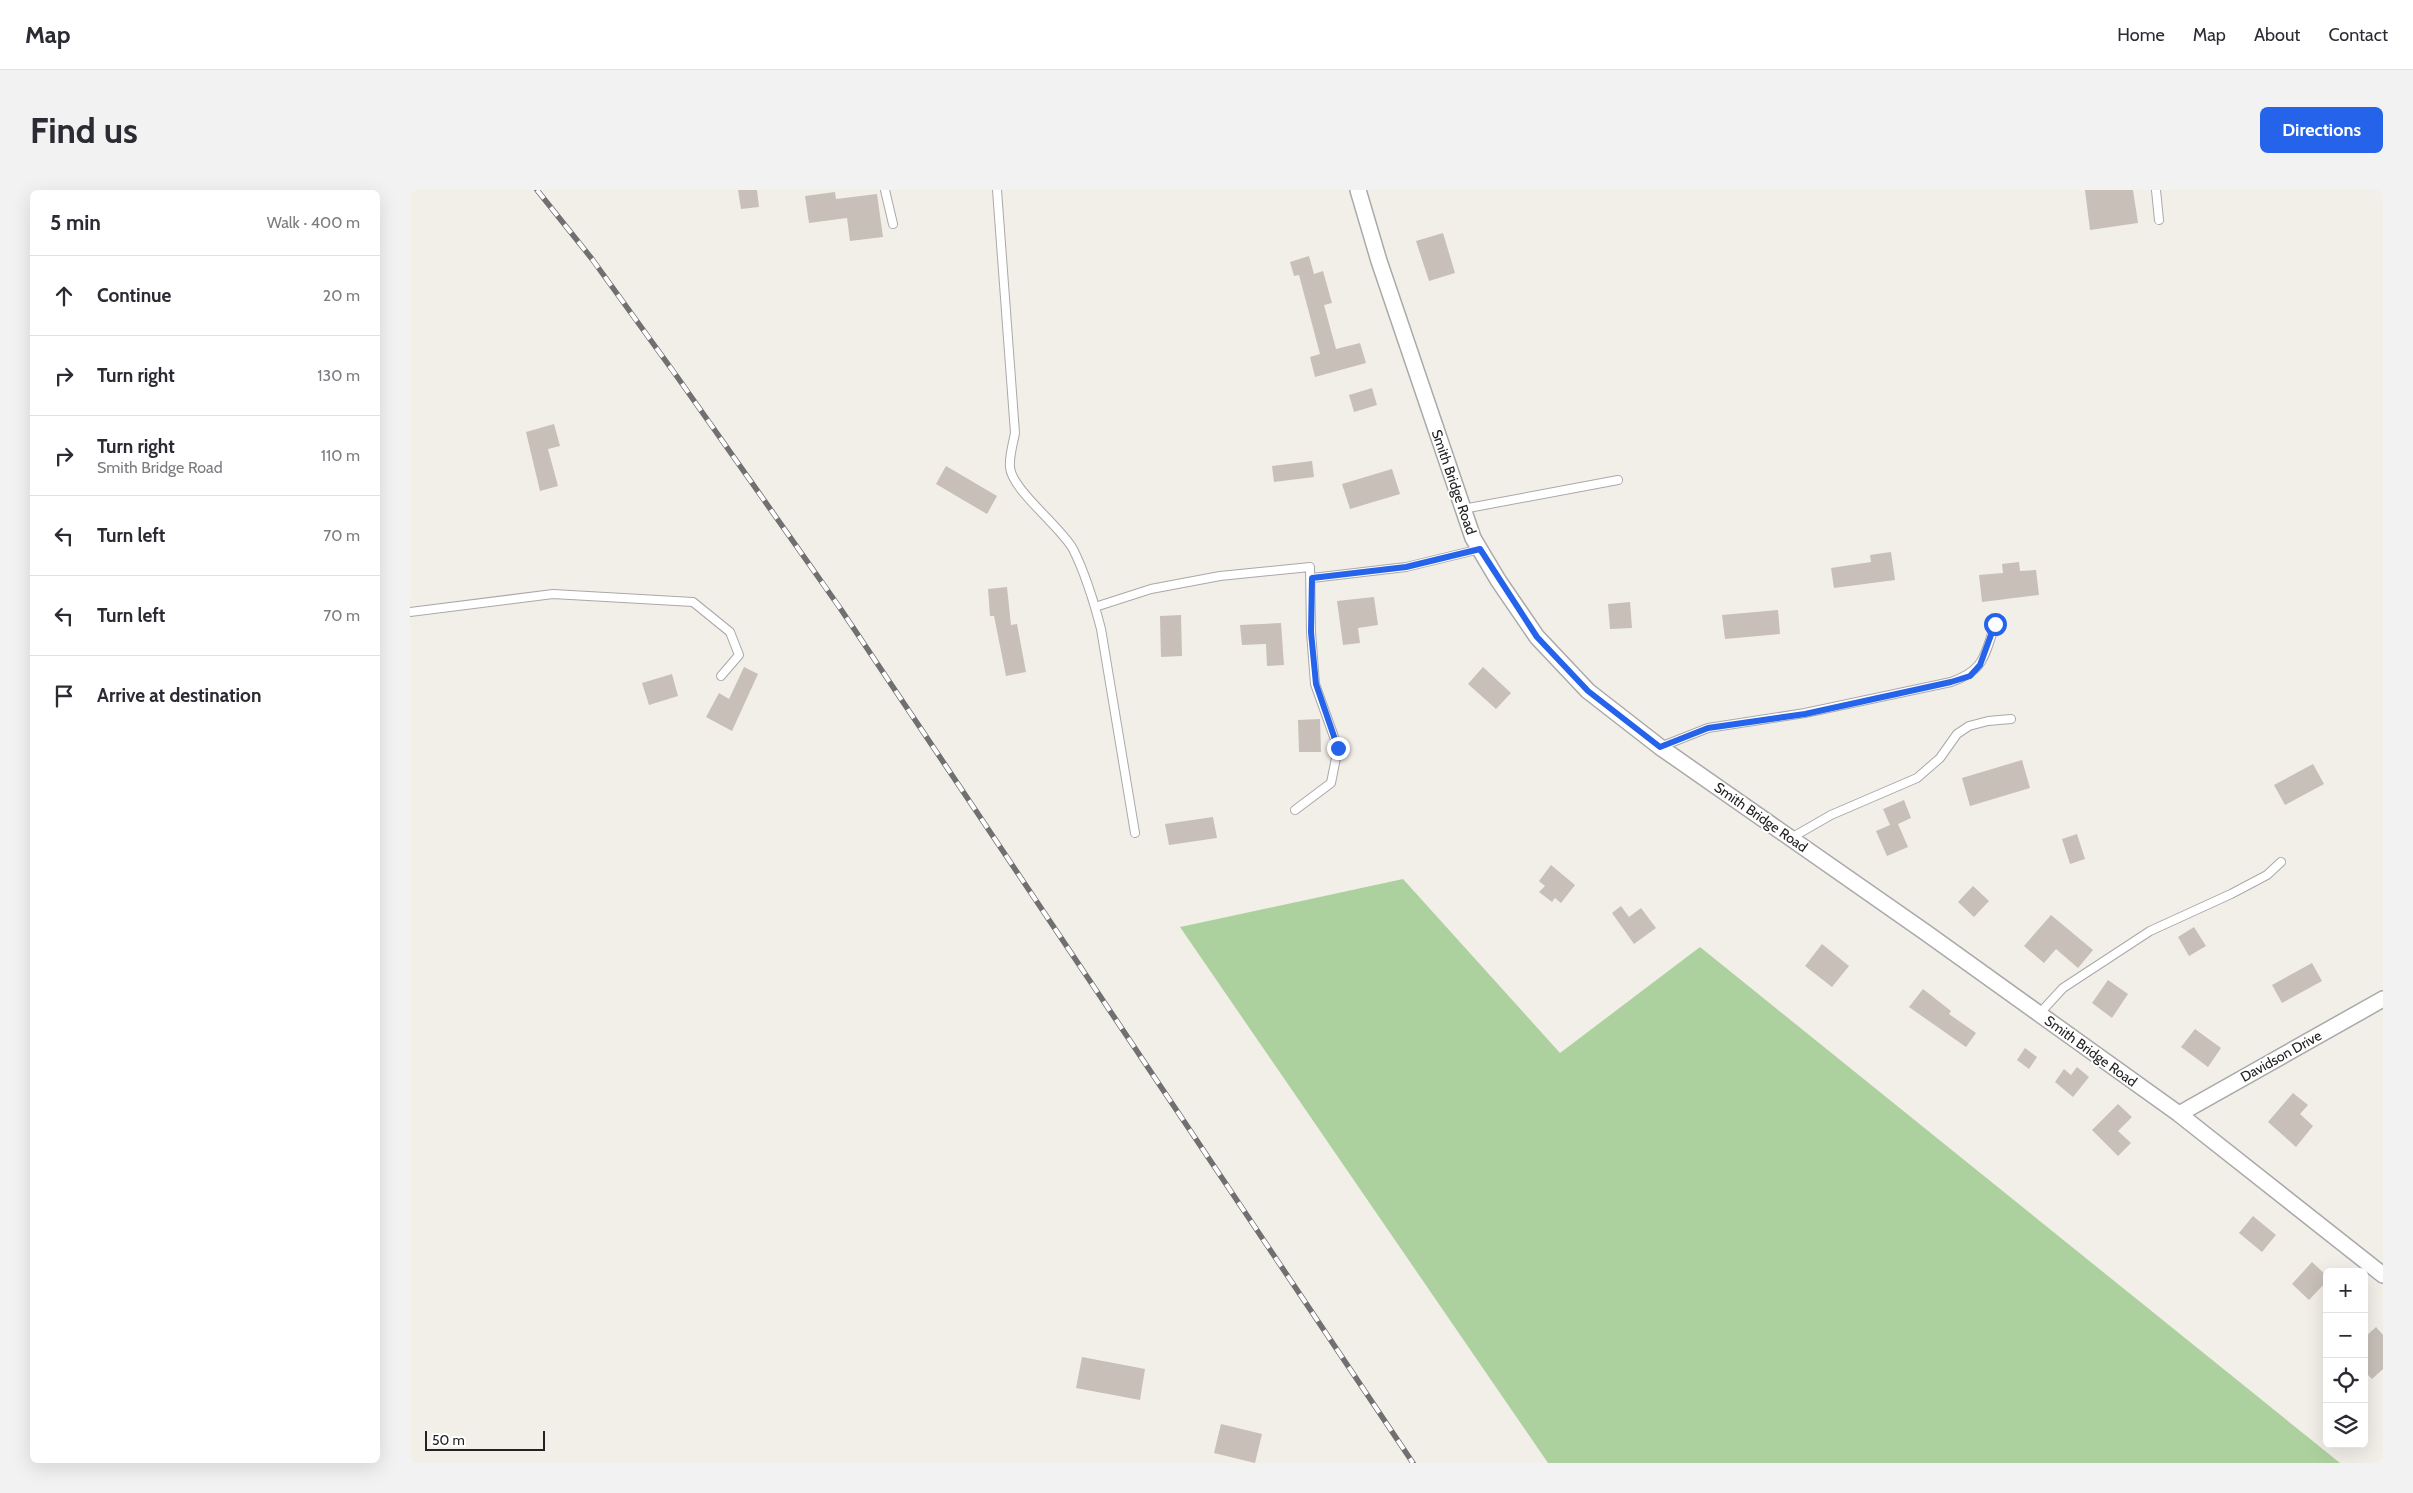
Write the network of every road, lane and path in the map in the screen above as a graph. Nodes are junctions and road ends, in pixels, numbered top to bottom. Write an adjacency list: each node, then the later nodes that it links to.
1 (885, 190): 6 (lane)
2 (997, 190): 11 (lane)
3 (1358, 190): 8 (street, Smith Bridge Road)
4 (2156, 190): 5 (lane)
5 (2159, 220)
6 (893, 224)
7 (1618, 480): 8 (lane)
8 (1463, 509): 9 (street, Smith Bridge Road)
9 (1480, 549): 10 (lane); 16 (street, Smith Bridge Road)
10 (1312, 578): 11 (lane); 17 (lane)
11 (1095, 607): 18 (lane)
12 (410, 612): 14 (lane)
13 (1995, 624): 16 (lane)
14 (721, 676)
15 (2011, 719): 19 (lane)
16 (1660, 747): 19 (street, Smith Bridge Road)
17 (1294, 810)
18 (1134, 834)
19 (1791, 838): 22 (street, Smith Bridge Road)
20 (2281, 862): 22 (lane)
21 (2383, 999): 23 (street, Davidson Drive)
22 (2039, 1014): 23 (street, Smith Bridge Road)
23 (2178, 1114): 24 (street, Smith Bridge Road)
24 (2383, 1275)

